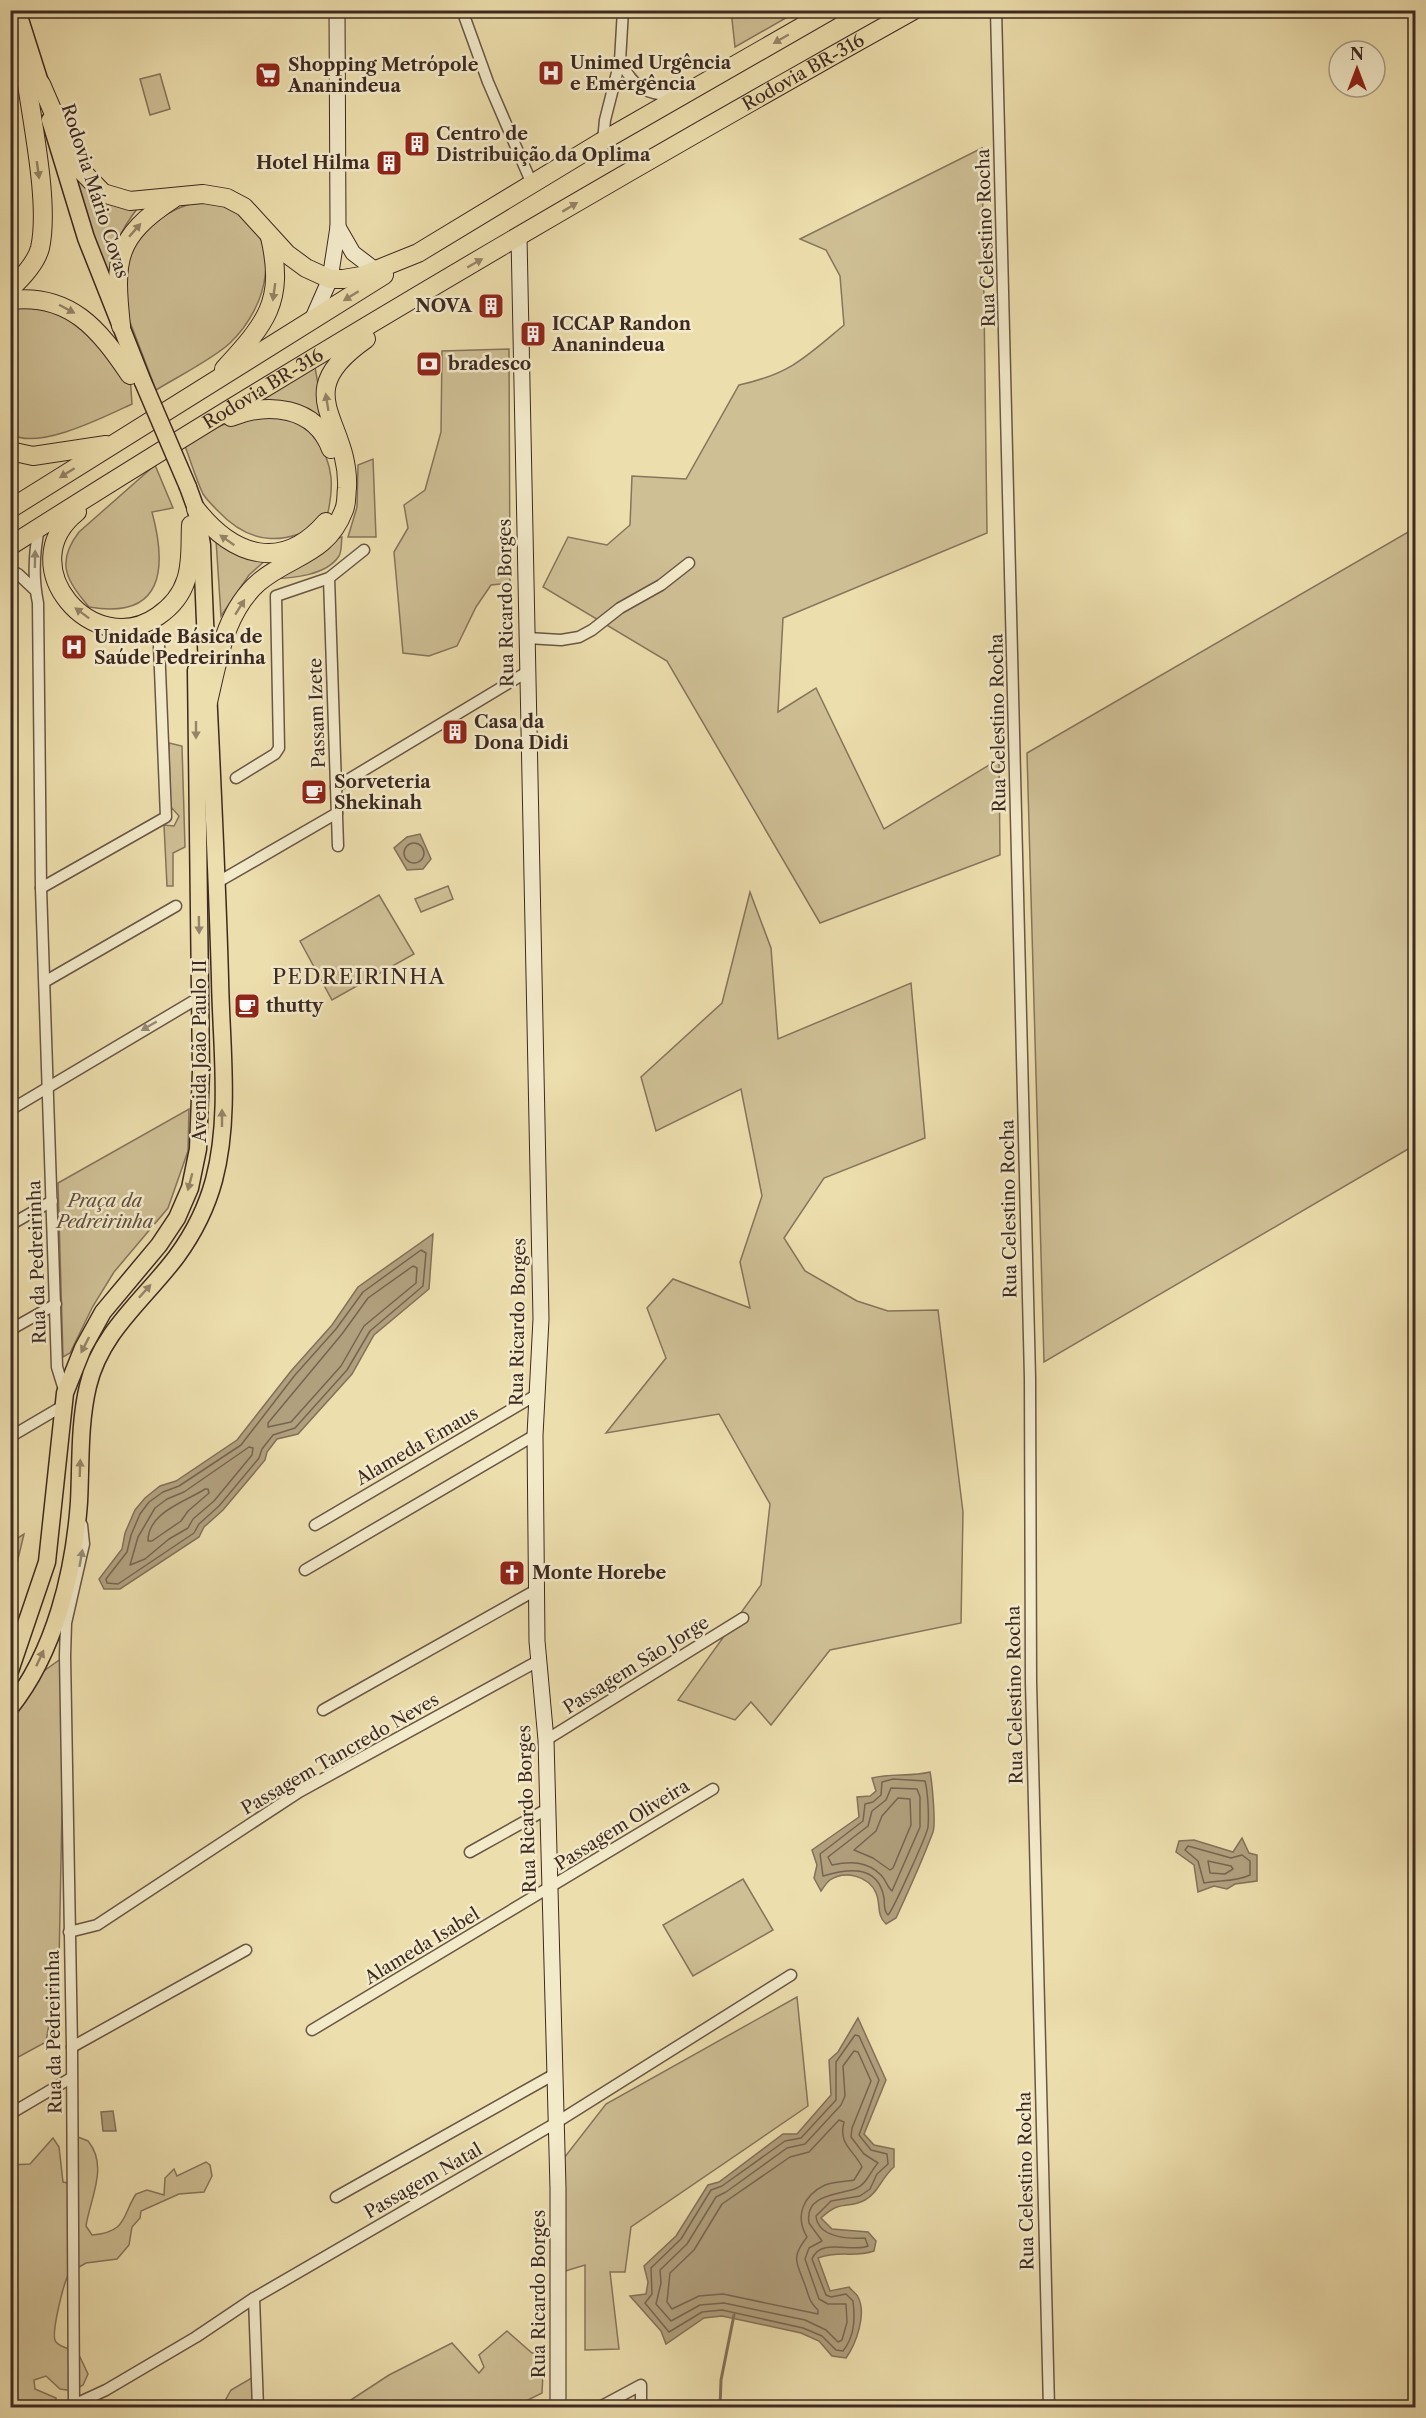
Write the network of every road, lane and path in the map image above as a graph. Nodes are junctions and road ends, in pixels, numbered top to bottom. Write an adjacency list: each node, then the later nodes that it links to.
1 (17, 10): 11 (main road, Rodovia Mário Covas)
2 (337, 10): 16 (street)
3 (462, 10): 14 (street)
4 (623, 10): 9 (street)
5 (831, 10): 12 (highway, one-way to 12)
6 (914, 10): 18 (highway, Rodovia BR-316, one-way to 6)
7 (996, 10): 95 (street, Rua Celestino Rocha)
8 (10, 30): 10 (main road, Rodovia Mário Covas)
9 (620, 61): 12 (street); 13 (street)
10 (25, 70): 23 (highway, one-way to 23); 27 (main road, Rodovia Mário Covas)
11 (41, 84): 15 (highway); 26 (main road, Rodovia Mário Covas)
12 (681, 96): 13 (highway)
13 (603, 141): 14 (highway)
14 (532, 184): 19 (highway)
15 (173, 199): 17 (highway); 26 (highway, one-way to 15)
16 (338, 227): 20 (street); 21 (street)
17 (269, 234): 21 (highway); 28 (highway, one-way to 28)
18 (519, 237): 22 (highway, Rodovia BR-316, one-way to 18); 42 (street, Rua Ricardo Borges)
19 (418, 253): 20 (highway); 25 (highway, Rodovia BR-316, one-way to 25)
20 (374, 269): 21 (highway)
21 (330, 279): 25 (street)
22 (438, 284): 29 (highway, Rodovia BR-316); 45 (highway, one-way to 22)
23 (10, 289)
24 (10, 300): 27 (highway, one-way to 27)
25 (312, 320): 28 (highway, Rodovia BR-316)
26 (121, 326): 27 (main road, Rodovia Mário Covas)
27 (136, 381): 34 (main road, Avenida João Paulo II, bridge)
28 (208, 386): 30 (highway, Rodovia BR-316)
29 (190, 433): 32 (highway, Rodovia BR-316); 34 (highway, one-way to 34)
30 (117, 443): 31 (highway); 33 (highway, Rodovia BR-316, one-way to 33)
31 (10, 451)
32 (120, 476): 34 (highway, one-way to 32); 35 (highway, Rodovia BR-316)
33 (10, 509)
34 (193, 517): 45 (main road, Avenida João Paulo II); 54 (main road, Avenida João Paulo II, one-way to 54)
35 (39, 528): 36 (highway, Rodovia BR-316); 41 (street, Rua da Pedreirinha, one-way to 35)
36 (10, 546)
37 (364, 550): 40 (street)
38 (689, 563): 42 (street)
39 (10, 570): 41 (street)
40 (329, 578): 46 (street); 47 (street, Passam Izete)
41 (35, 590): 51 (street, Rua da Pedreirinha)
42 (527, 638): 44 (street, Rua Ricardo Borges)
43 (159, 645): 51 (street)
44 (527, 672): 47 (street); 61 (street, Rua Ricardo Borges)
45 (208, 702): 50 (main road, Avenida João Paulo II)
46 (236, 778)
47 (336, 787): 48 (street, Passam Izete)
48 (337, 813): 49 (street, Passam Izete); 50 (street)
49 (338, 846)
50 (218, 882): 65 (main road, Avenida João Paulo II, one-way to 50)
51 (41, 888): 53 (street, Rua da Pedreirinha)
52 (176, 906): 53 (street)
53 (46, 981): 55 (street, Rua da Pedreirinha)
54 (200, 997): 55 (street, one-way to 55); 62 (main road, Avenida João Paulo II, one-way to 62)
55 (47, 1086): 56 (street); 57 (street, Rua da Pedreirinha)
56 (10, 1110)
57 (52, 1201): 58 (street); 59 (street, Rua da Pedreirinha)
58 (10, 1225)
59 (56, 1304): 60 (street); 62 (street, Rua da Pedreirinha)
60 (10, 1330)
61 (536, 1395): 63 (street, Rua Ricardo Borges); 66 (street, Alameda Emaus)
62 (63, 1400): 64 (street); 71 (main road, Avenida João Paulo II)
63 (535, 1436): 67 (street); 68 (street, Rua Ricardo Borges)
64 (10, 1437)
65 (79, 1505): 72 (main road, Avenida João Paulo II, one-way to 65); 79 (street, Rua da Pedreirinha, one-way to 65)
66 (315, 1525)
67 (305, 1570)
68 (536, 1590): 70 (street, Rua Ricardo Borges); 73 (street)
69 (743, 1618): 74 (street, Passagem São Jorge)
70 (538, 1661): 74 (street, Rua Ricardo Borges); 79 (street, Passagem Tancredo Neves)
71 (10, 1671)
72 (10, 1708)
73 (323, 1710)
74 (546, 1740): 76 (street, Rua Ricardo Borges)
75 (713, 1789): 78 (street, Passagem Oliveira)
76 (547, 1809): 77 (street); 78 (street, Rua Ricardo Borges)
77 (470, 1852)
78 (549, 1890): 82 (street, Alameda Isabel); 84 (street, Rua Ricardo Borges)
79 (69, 1932): 83 (street, Rua da Pedreirinha)
80 (246, 1950): 83 (street)
81 (791, 1975): 87 (street, Passagem Natal)
82 (312, 2030)
83 (72, 2047): 85 (street, Rua da Pedreirinha)
84 (553, 2075): 87 (street, Rua Ricardo Borges); 88 (street)
85 (71, 2078): 86 (street); 90 (street, Rua da Pedreirinha)
86 (10, 2114)
87 (554, 2124): 89 (street, Passagem Natal); 92 (street, Rua Ricardo Borges)
88 (336, 2197)
89 (254, 2298): 90 (street, Passagem Natal); 91 (street)
90 (72, 2406)
91 (258, 2408)
92 (558, 2408)
93 (598, 2408): 94 (street)
94 (641, 2408)
95 (1048, 2408)

